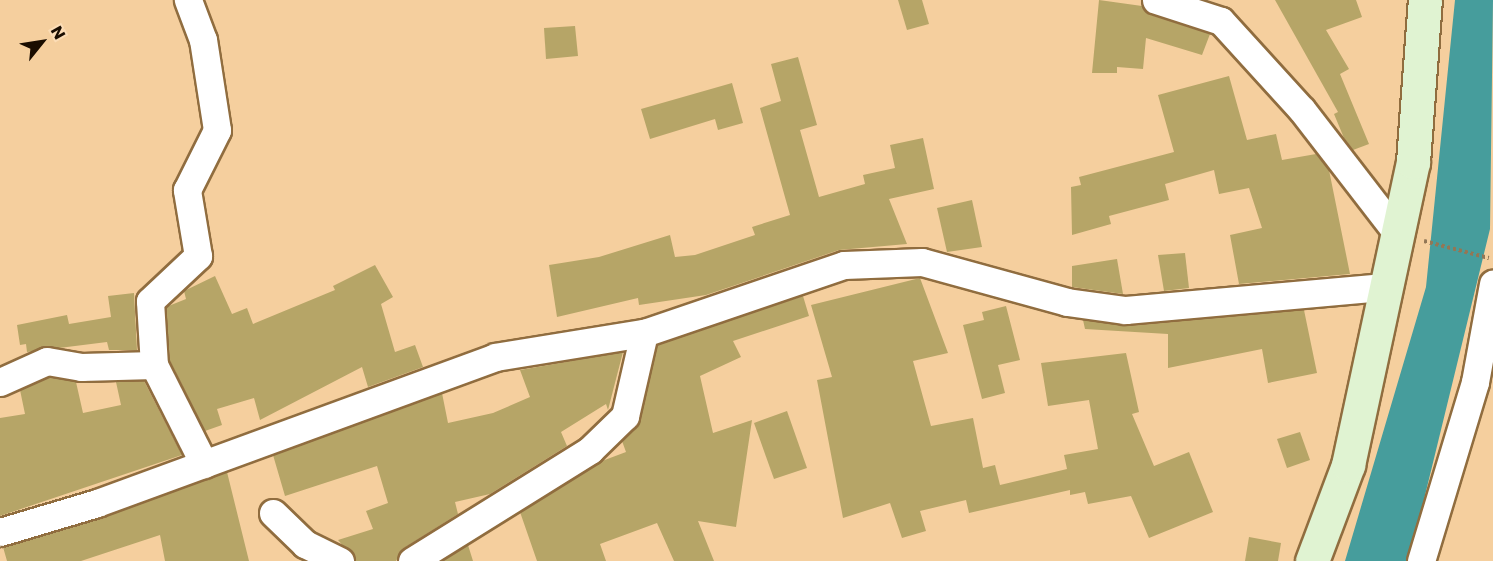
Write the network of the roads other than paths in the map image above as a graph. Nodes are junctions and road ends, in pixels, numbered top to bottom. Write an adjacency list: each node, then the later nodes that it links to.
1 (188, 0): 8 (street)
2 (1156, 0): 4 (street)
3 (1425, 0): 4 (main road)
4 (1398, 234): 6 (main road)
5 (1493, 284): 16 (street)
6 (1385, 287): 7 (street); 15 (main road)
7 (644, 333): 10 (street); 14 (street)
8 (154, 365): 9 (street); 10 (street)
9 (0, 382)
10 (204, 464): 12 (street)
11 (273, 513): 13 (street)
12 (0, 532)
13 (340, 561)
14 (412, 561)
15 (1312, 561)
16 (1421, 561)

